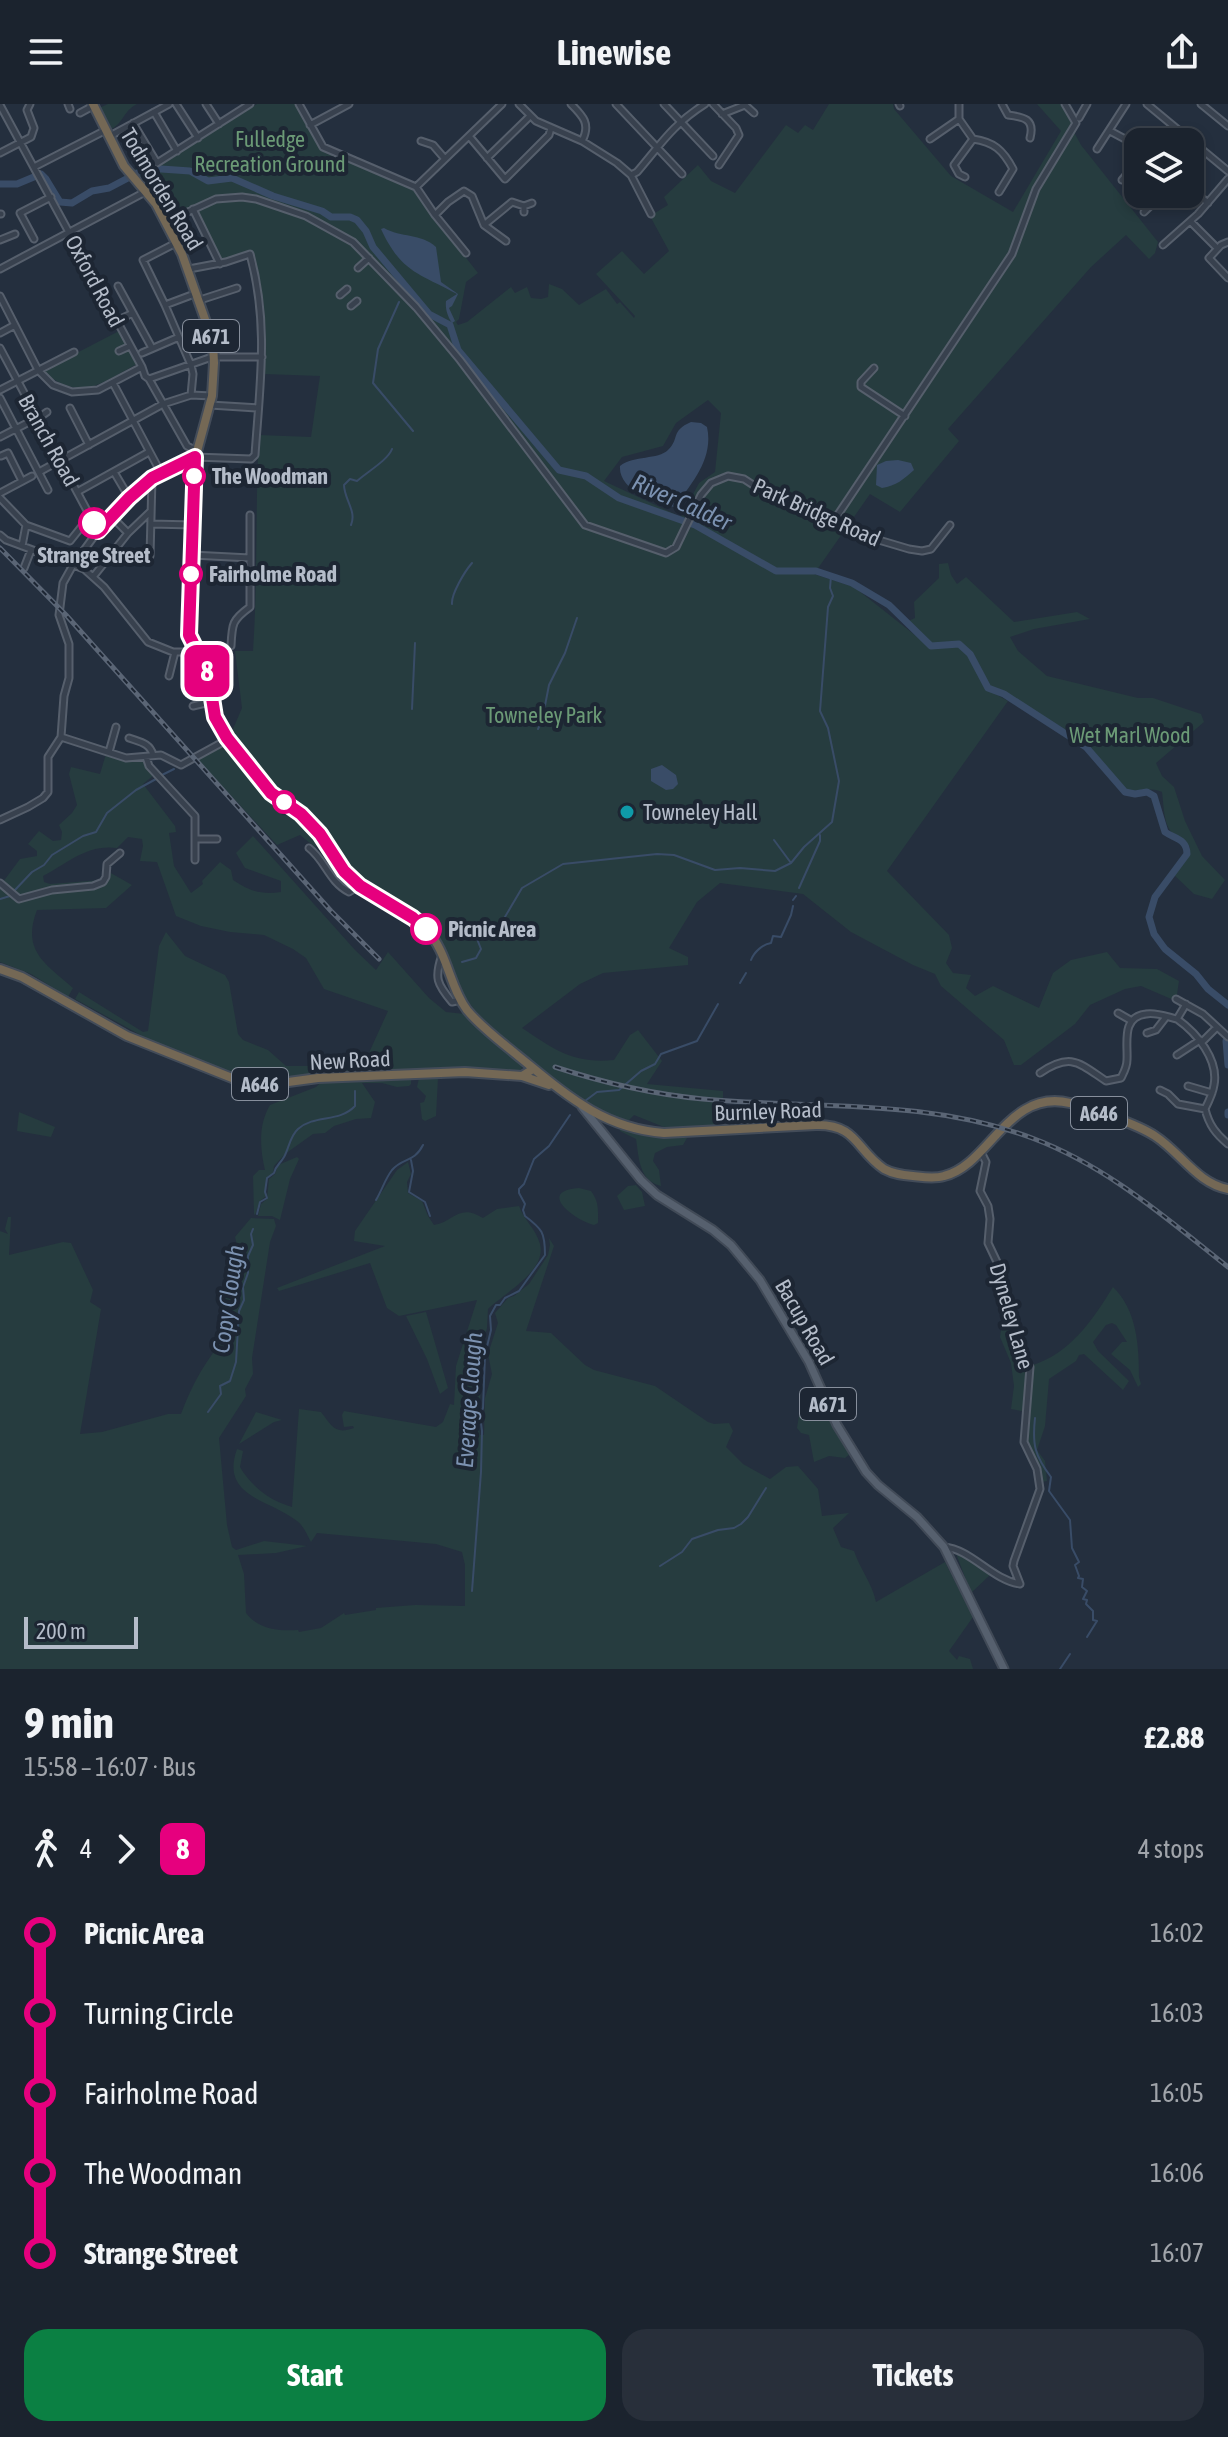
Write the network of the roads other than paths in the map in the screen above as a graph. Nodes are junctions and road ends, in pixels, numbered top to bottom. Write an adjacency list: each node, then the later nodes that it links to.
1 (30, 104): 49 (street)
2 (169, 104): 25 (street)
3 (176, 104): 42 (street)
4 (206, 104): 35 (street)
5 (250, 104): 24 (street)
6 (299, 104): 36 (street)
7 (349, 104): 36 (street)
8 (502, 104): 41 (street)
9 (519, 104): 30 (street)
10 (571, 104): 48 (street)
11 (616, 104): 50 (street)
12 (664, 104): 33 (street)
13 (705, 104): 33 (street)
14 (713, 104): 28 (street)
15 (959, 104): 31 (street)
16 (1002, 104): 43 (street)
17 (1065, 104): 32 (street)
18 (1087, 104): 32 (street)
19 (1126, 104): 39 (street)
20 (1147, 104): 59 (street)
21 (0, 105): 29 (street, Oxford Road)
22 (93, 105): 26 (street); 40 (highway, Todmorden Road / A671)
23 (1206, 106): 37 (street)
24 (238, 107): 35 (street)
25 (154, 112): 34 (street); 52 (street)
26 (80, 113)
27 (754, 113): 28 (street)
28 (722, 114): 57 (street)
29 (3, 116): 49 (street, Oxford Road)
30 (530, 116): 38 (street); 55 (street)
31 (959, 119): 45 (street); 46 (street)
32 (1078, 120): 134 (street)
33 (680, 121): 50 (street); 54 (street)
34 (133, 123): 40 (street); 52 (street)
35 (219, 124): 42 (street)
36 (310, 125): 66 (street)
37 (1228, 126)
38 (551, 128): 48 (street); 55 (street)
39 (1110, 131): 44 (street); 51 (street)
40 (108, 134): 58 (street); 67 (highway, Todmorden Road / A671)
41 (469, 136): 55 (street); 56 (street)
42 (198, 138): 52 (street)
43 (1030, 138)
44 (1124, 138)
45 (930, 139)
46 (973, 139): 62 (street); 68 (street)
47 (421, 141): 56 (street)
48 (582, 141): 61 (street)
49 (20, 143): 53 (street); 58 (street, Oxford Road)
50 (656, 147): 60 (street); 61 (street)
51 (1097, 149)
52 (177, 151)
53 (0, 153)
54 (713, 156)
55 (487, 158)
56 (445, 159): 66 (street)
57 (719, 165)
58 (35, 168): 69 (street, Oxford Road)
59 (1228, 171)
60 (682, 174)
61 (631, 175): 76 (street)
62 (965, 177)
63 (1124, 178): 65 (street)
64 (1228, 179): 72 (street)
65 (1122, 180)
66 (416, 187): 77 (street)
67 (145, 192): 78 (highway, Todmorden Road / A671); 81 (street)
68 (999, 192)
69 (51, 197): 81 (street, Oxford Road); 83 (street)
70 (1204, 200): 72 (street)
71 (532, 203): 80 (street)
72 (1208, 203): 79 (street)
73 (1148, 208): 75 (street)
74 (193, 209): 78 (street); 91 (street); 92 (street)
75 (1144, 212)
76 (651, 214)
77 (435, 215): 80 (street); 90 (street)
78 (166, 222): 86 (highway, Todmorden Road / A671)
79 (1191, 222): 88 (street); 89 (street)
80 (484, 225): 85 (street)
81 (70, 233): 94 (street); 107 (street, Oxford Road)
82 (15, 234): 84 (street)
83 (34, 239)
84 (0, 240)
85 (506, 241)
86 (176, 242): 95 (highway, Todmorden Road / A671); 104 (street)
87 (1228, 242): 89 (street)
88 (1163, 245)
89 (1217, 248): 96 (street)
90 (464, 249)
91 (369, 258): 93 (street); 157 (street, Park Bridge Road)
92 (220, 264): 95 (street); 118 (street)
93 (358, 268)
94 (0, 269)
95 (189, 269): 102 (highway, Todmorden Road / A671)
96 (1228, 278)
97 (118, 286): 106 (street)
98 (237, 288): 102 (street)
99 (347, 289): 100 (street)
100 (340, 295)
101 (0, 296): 108 (street)
102 (198, 296): 104 (street); 117 (highway, Todmorden Road / A671)
103 (357, 301): 105 (street)
104 (165, 305): 110 (street)
105 (351, 306)
106 (133, 313): 107 (street); 113 (street)
107 (116, 321): 111 (street, Oxford Road)
108 (15, 325): 109 (street); 122 (street)
109 (0, 333)
110 (179, 337): 113 (street); 119 (street)
111 (130, 346): 114 (street); 120 (street, Oxford Road)
112 (0, 348): 124 (street, Branch Road)
113 (152, 348): 116 (street)
114 (119, 351)
115 (74, 352): 122 (street)
116 (142, 353)
117 (211, 357): 118 (street); 119 (street); 129 (highway, Todmorden Road / A671)
118 (262, 357): 132 (street)
119 (191, 365): 123 (street); 127 (street)
120 (142, 367): 123 (street, Oxford Road); 125 (street)
121 (874, 368): 134 (street)
122 (38, 370): 124 (street); 125 (street)
123 (149, 379): 130 (street, Oxford Road)
124 (17, 381): 126 (street); 135 (street, Branch Road)
125 (113, 383): 136 (street)
126 (0, 390)
127 (191, 395): 129 (street); 130 (street)
128 (0, 398): 137 (street)
129 (211, 400): 132 (street); 141 (highway, Todmorden Road / A671)
130 (163, 404): 136 (street); 141 (street, Oxford Road)
131 (70, 408): 139 (street)
132 (258, 408): 141 (street)
133 (47, 412): 135 (street)
134 (905, 416): 157 (street)
135 (37, 419): 137 (street); 143 (street, Branch Road)
136 (133, 421): 139 (street); 140 (street)
137 (16, 429): 138 (street); 146 (street)
138 (0, 437)
139 (89, 445): 143 (street)
140 (149, 452): 144 (street); 145 (street)
141 (195, 454): 145 (street); 160 (highway, Todmorden Road / A671)
142 (1, 456): 148 (street)
143 (60, 461): 146 (street); 150 (street, Branch Road)
144 (114, 472): 150 (street); 151 (street)
145 (161, 473): 147 (street)
146 (36, 474): 148 (street); 149 (street)
147 (152, 478): 153 (street); 156 (street)
148 (22, 481): 152 (street)
149 (48, 490)
150 (77, 492): 155 (street, Branch Road)
151 (127, 494)
152 (0, 496): 159 (street)
153 (151, 511): 158 (street); 163 (street)
154 (250, 515): 169 (street)
155 (90, 516): 159 (street); 162 (street, Branch Road)
156 (112, 517): 162 (street); 163 (street)
157 (833, 522): 161 (street, Park Bridge Road)
158 (151, 524): 160 (street); 168 (street)
159 (26, 525): 165 (street)
160 (193, 525): 167 (highway, Todmorden Road / A671)
161 (950, 525)
162 (98, 531): 170 (street)
163 (128, 533): 172 (street)
164 (0, 535): 165 (street)
165 (22, 546): 166 (street)
166 (31, 550): 170 (street); 171 (street)
167 (192, 555): 169 (street); 177 (highway, Todmorden Road / A671)
168 (150, 556)
169 (250, 558): 173 (street)
170 (73, 565): 172 (street); 180 (street)
171 (24, 568)
172 (93, 577): 174 (street)
173 (231, 646)
174 (175, 652): 175 (street); 176 (street)
175 (189, 652)
176 (169, 676)
177 (211, 702): 178 (street); 182 (highway, Todmorden Road / A671)
178 (193, 706)
179 (116, 727): 183 (street)
180 (61, 737): 183 (street); 185 (street)
181 (129, 738): 184 (street)
182 (227, 738): 184 (street); 192 (highway, Todmorden Road / A671)
183 (109, 752): 184 (street)
184 (149, 756): 186 (street)
185 (0, 820)
186 (196, 839): 187 (street); 190 (street)
187 (217, 839)
188 (309, 848): 192 (street)
189 (120, 853): 191 (street)
190 (195, 860)
191 (0, 883)
192 (360, 886): 193 (highway, Todmorden Road / A671)
193 (442, 954): 196 (highway, Todmorden Road / A671); 196 (street, Todmorden Road)
194 (0, 969): 209 (highway, New Road / A646)
195 (1176, 999): 197 (street)
196 (462, 1000): 207 (highway, Todmorden Road / A671)
197 (1186, 1004): 200 (street); 202 (street)
198 (1118, 1013): 201 (street)
199 (1166, 1017): 200 (street); 201 (street); 203 (street)
200 (1177, 1019): 205 (street)
201 (1132, 1021): 208 (street)
202 (1217, 1027): 204 (street); 205 (street)
203 (1147, 1033)
204 (1227, 1036)
205 (1201, 1041): 206 (street); 213 (street)
206 (1177, 1055)
207 (533, 1069): 209 (highway); 211 (highway, Todmorden Road)
208 (1040, 1073)
209 (522, 1076): 211 (highway, New Road)
210 (1188, 1086): 213 (street)
211 (557, 1088): 214 (highway, Burnley Road)
212 (1160, 1090): 215 (street)
213 (1212, 1093): 215 (street)
214 (582, 1107): 217 (highway, Burnley Road / A646); 219 (main road, Bacup Road / A671)
215 (1205, 1109): 216 (street)
216 (1228, 1144)
217 (980, 1150): 218 (highway, Burnley Road / A646); 219 (street, Dyneley Lane)
218 (1228, 1189)
219 (944, 1547): 220 (main road, Bacup Road / A671)
220 (1004, 1669)

